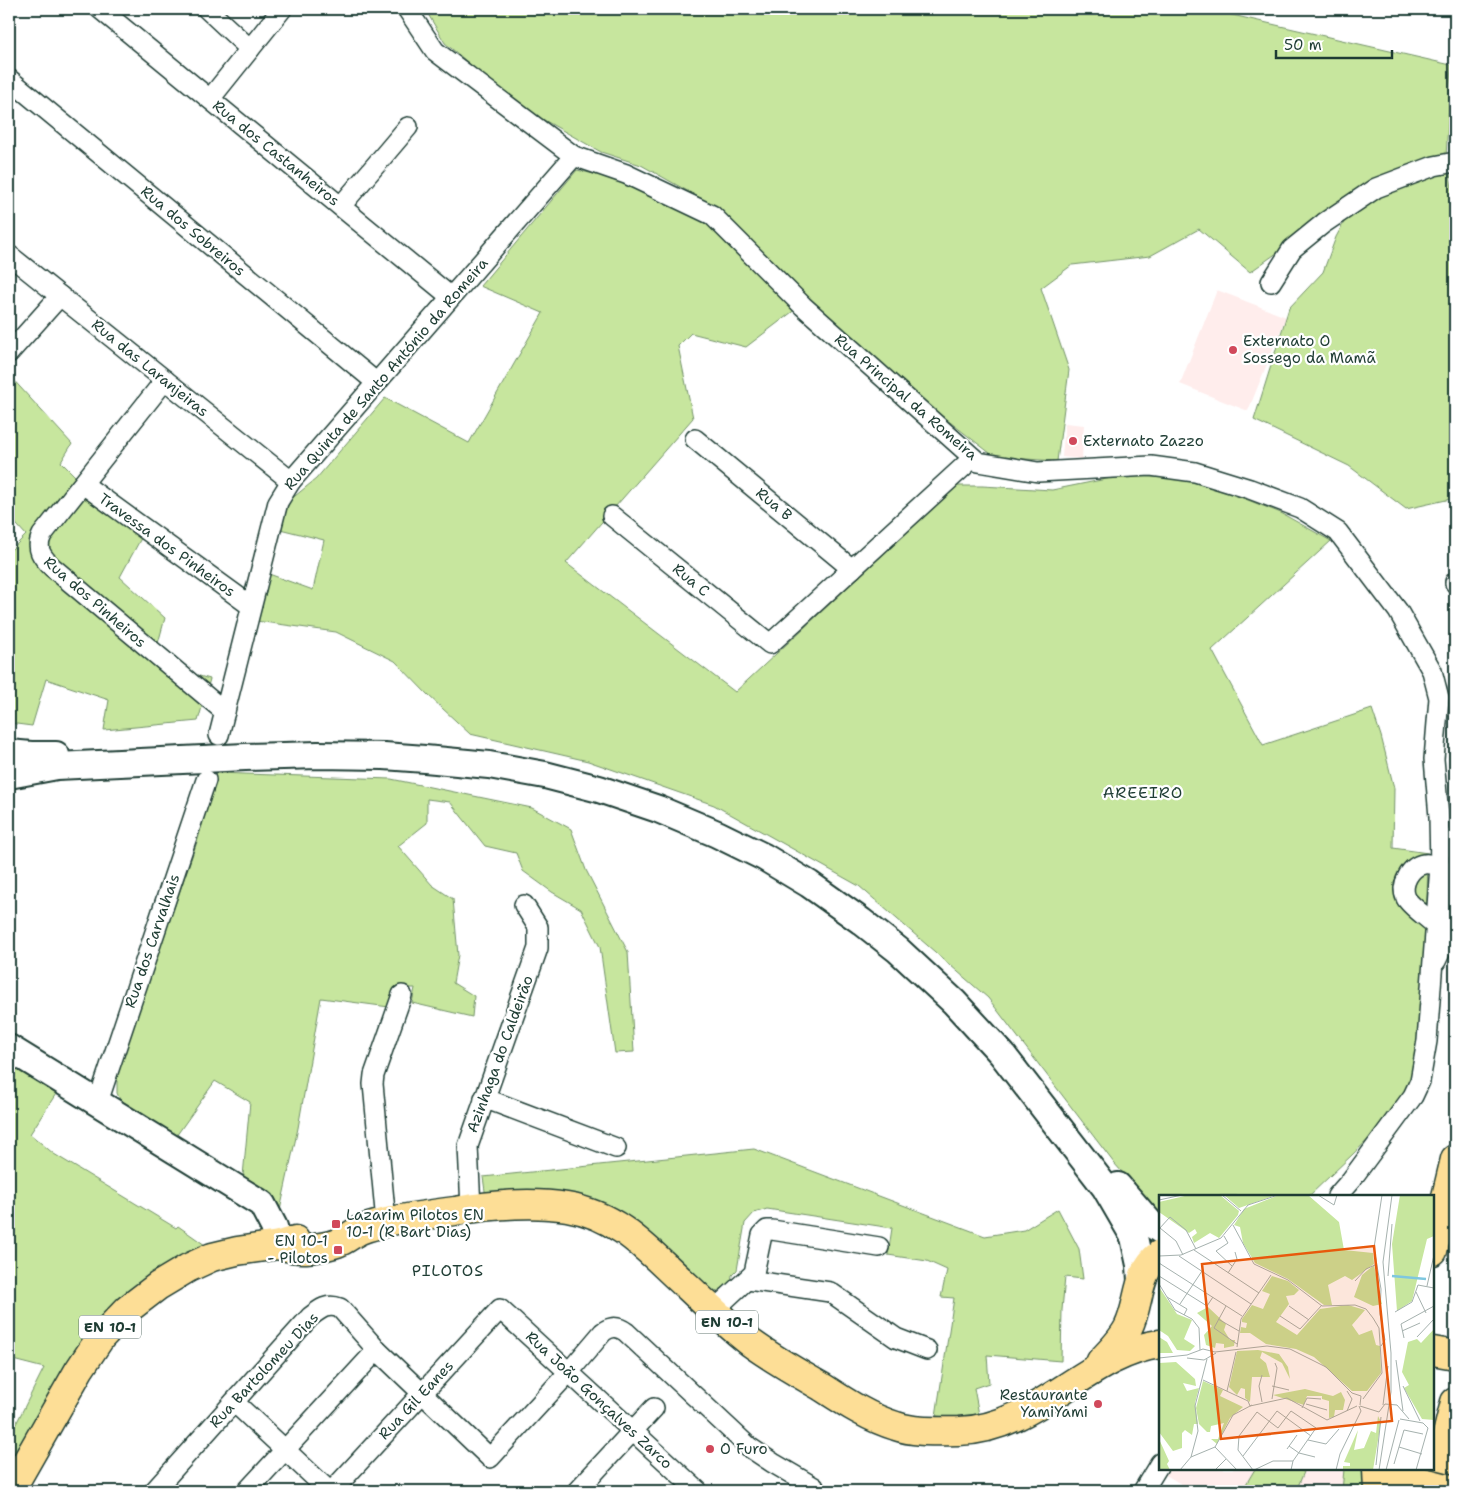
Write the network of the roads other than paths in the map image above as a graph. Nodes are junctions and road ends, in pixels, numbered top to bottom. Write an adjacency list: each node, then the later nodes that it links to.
1 (100, 9): 7 (street, Rua dos Castanheiros)
2 (208, 9): 5 (street)
3 (282, 9): 5 (street)
4 (408, 9): 9 (street, Rua Principal da Romeira)
5 (250, 48): 7 (street)
6 (9, 78): 18 (street, Rua dos Sobreiros)
7 (210, 99): 11 (street, Rua dos Castanheiros)
8 (408, 127): 11 (street)
9 (574, 156): 15 (street, Rua Quinta de Santo António da Romeira); 20 (street, Rua Principal da Romeira)
10 (1455, 162): 13 (street)
11 (341, 206): 15 (street, Rua dos Castanheiros)
12 (9, 255): 14 (street, Rua das Laranjeiras)
13 (1272, 282)
14 (60, 296): 16 (street); 17 (street, Rua das Laranjeiras)
15 (452, 297): 18 (street, Rua Quinta de Santo António da Romeira)
16 (9, 353)
17 (165, 380): 21 (street, Rua das Laranjeiras); 22 (street, Rua dos Pinheiros)
18 (377, 383): 21 (street, Rua Quinta de Santo António da Romeira)
19 (695, 438): 24 (street, Rua B)
20 (973, 458): 24 (street); 32 (street, Rua Principal da Romeira)
21 (291, 481): 25 (street, Rua Quinta de Santo António da Romeira)
22 (83, 484): 25 (street, Travessa dos Pinheiros); 26 (street, Rua dos Pinheiros)
23 (612, 516): 24 (street, Rua C)
24 (852, 569)
25 (252, 606): 26 (street, Rua Quinta de Santo António da Romeira)
26 (225, 712): 27 (street, Rua Quinta de Santo António da Romeira)
27 (219, 735)
28 (9, 753): 47 (main road)
29 (9, 775): 53 (main road)
30 (206, 780): 41 (street, Rua dos Carvalhais)
31 (1455, 837): 32 (street)
32 (1440, 859): 33 (street); 36 (street, Rua Principal da Romeira); 36 (street)
33 (1455, 892)
34 (1455, 902): 37 (street)
35 (524, 905): 40 (street, Azinhaga do Caldeirão)
36 (1435, 924): 37 (street, Rua Principal da Romeira)
37 (1432, 968): 44 (street, Rua Principal da Romeira)
38 (402, 995): 46 (street)
39 (9, 1048): 41 (main road)
40 (484, 1098): 42 (street); 45 (street, Azinhaga do Caldeirão)
41 (98, 1102): 48 (main road)
42 (616, 1148)
43 (1455, 1159): 50 (main road)
44 (1338, 1195)
45 (472, 1208): 46 (main road, EN 10-1); 55 (main road, EN 10-1)
46 (373, 1226): 48 (main road, EN 10-1)
47 (1159, 1229)
48 (279, 1245): 73 (main road, EN 10-1)
49 (879, 1247): 52 (street)
50 (1434, 1247)
51 (1159, 1255): 53 (main road, EN 10-1)
52 (748, 1280): 55 (street); 59 (street)
53 (1140, 1286): 56 (main road); 63 (main road, EN 10-1)
54 (500, 1309): 62 (street, Rua João Gonçalves Zarco); 64 (street, Rua Gil Eanes)
55 (714, 1310): 63 (main road, EN 10-1)
56 (1159, 1333)
57 (1159, 1344): 63 (main road, EN 10-1)
58 (377, 1350): 64 (street, Rua Bartolomeu Dias); 65 (street, Rua Bartolomeu Dias); 69 (street)
59 (927, 1350)
60 (1434, 1351): 61 (main road)
61 (1455, 1355)
62 (569, 1372): 64 (street, Rua Bartolomeu Dias); 68 (street, Rua João Gonçalves Zarco); 79 (street)
63 (1092, 1372)
64 (423, 1393): 76 (street, Rua Gil Eanes)
65 (234, 1402): 69 (street); 74 (street, Rua Bartolomeu Dias)
66 (1455, 1402): 82 (main road)
67 (654, 1408): 68 (street)
68 (633, 1431): 77 (street); 78 (street, Rua João Gonçalves Zarco)
69 (286, 1450): 75 (street); 76 (street)
70 (1159, 1465): 80 (street)
71 (1389, 1471): 72 (main road, bridge); 81 (main road)
72 (1455, 1490)
73 (10, 1491)
74 (154, 1491)
75 (247, 1491)
76 (331, 1491)
77 (577, 1491)
78 (698, 1491)
79 (811, 1491)
80 (1143, 1491)
81 (1378, 1491)
82 (1433, 1491)

